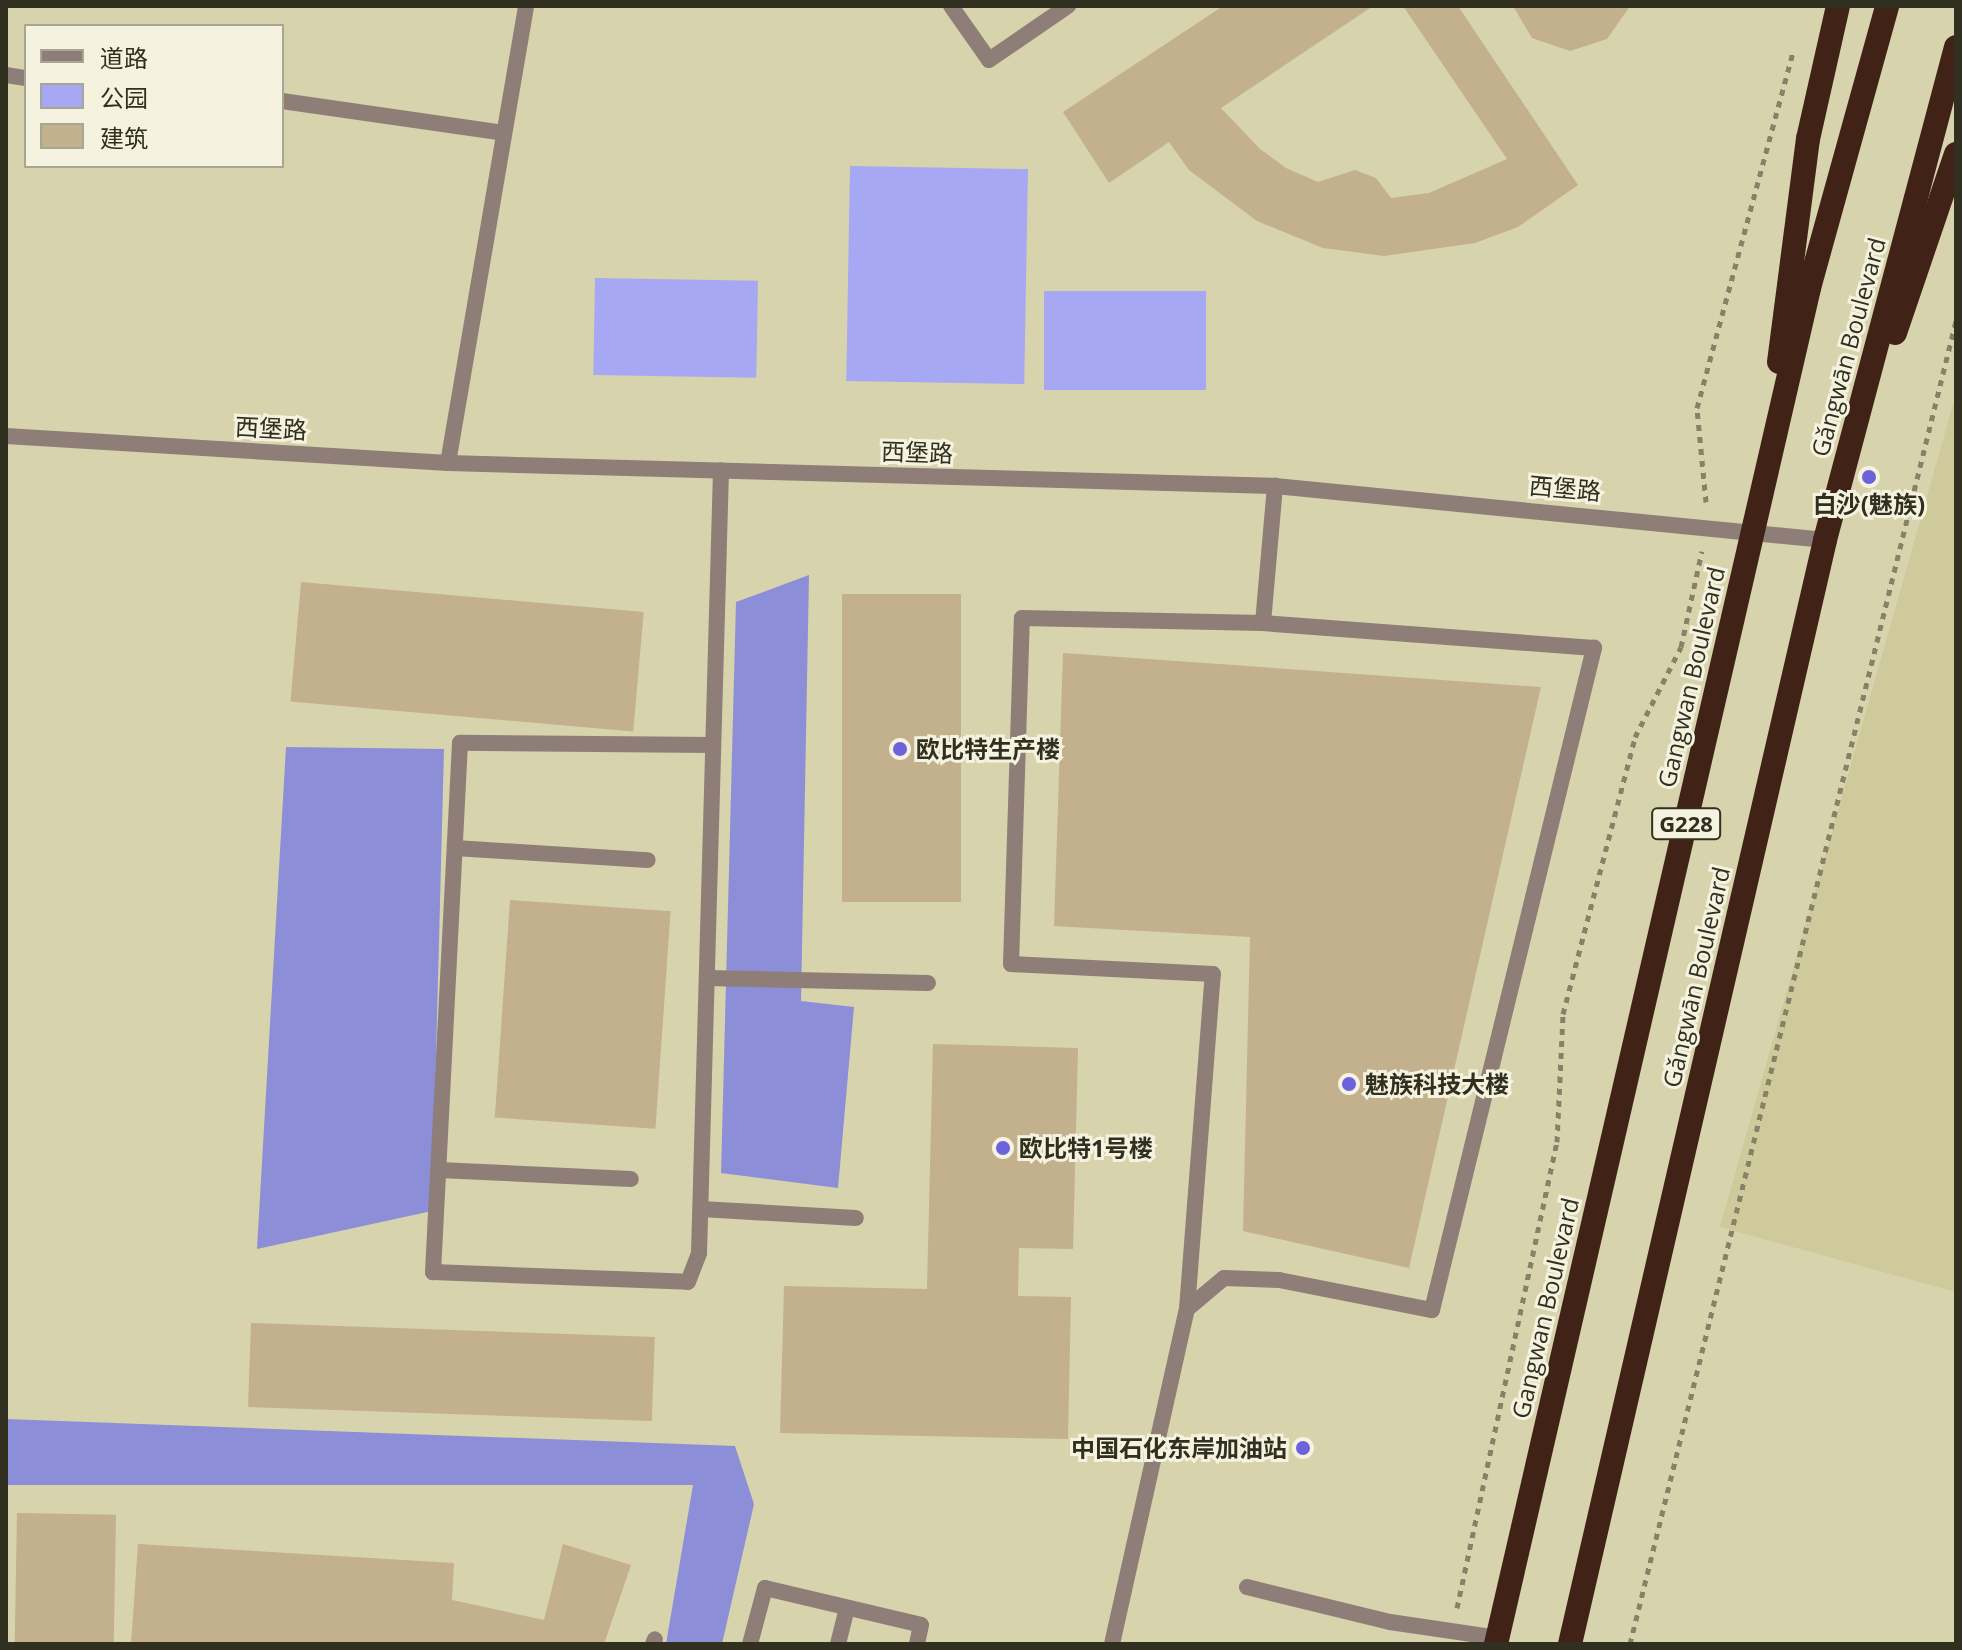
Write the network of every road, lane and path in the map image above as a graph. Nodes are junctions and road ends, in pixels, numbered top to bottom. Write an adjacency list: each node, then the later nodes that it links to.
1 (526, 6): 9 (street)
2 (951, 6): 3 (street)
3 (1068, 6)
4 (1838, 6): 13 (highway)
5 (1887, 6): 13 (highway, Gangwan Boulevard / G228)
6 (1956, 47): 19 (highway, Gǎngwān Boulevard / G228)
7 (1794, 51): 17 (path)
8 (284, 101): 9 (street)
9 (504, 133): 14 (street)
10 (1956, 154): 19 (highway)
11 (1956, 321): 40 (path)
12 (6, 436): 14 (street, 西堡路)
13 (1771, 455): 18 (highway, Gangwan Boulevard / G228)
14 (448, 463): 15 (street, 西堡路)
15 (721, 470): 16 (street, 西堡路); 21 (street)
16 (1275, 486): 17 (street, 西堡路); 20 (street)
17 (1708, 526): 18 (street, 西堡路); 33 (path)
18 (1754, 531): 19 (street, 西堡路); 34 (highway, Gangwan Boulevard / G228)
19 (1825, 540): 39 (highway, Gǎngwān Boulevard / G228)
20 (1263, 623): 30 (street); 30 (street)
21 (713, 745): 22 (street); 24 (street)
22 (455, 848): 23 (street); 26 (street)
23 (648, 860)
24 (707, 978): 25 (street); 28 (street)
25 (928, 983)
26 (439, 1170): 27 (street); 28 (street)
27 (631, 1179)
28 (701, 1209): 29 (street)
29 (856, 1218)
30 (1187, 1309): 38 (street)
31 (1247, 1587): 33 (street)
32 (847, 1608): 35 (street); 36 (street); 37 (street)
33 (1452, 1631): 34 (street)
34 (1497, 1641)
35 (750, 1644)
36 (838, 1644)
37 (917, 1644)
38 (1112, 1644)
39 (1570, 1644)
40 (1630, 1644)

